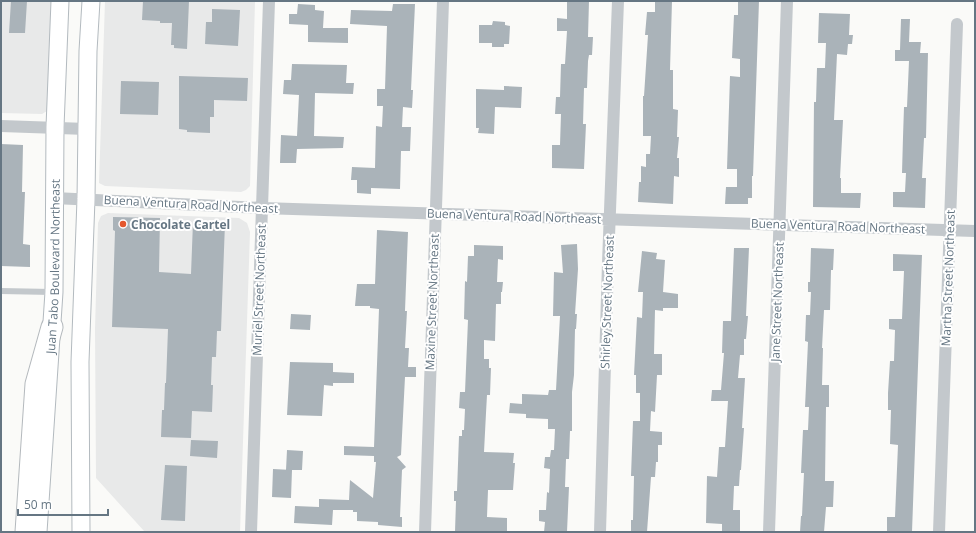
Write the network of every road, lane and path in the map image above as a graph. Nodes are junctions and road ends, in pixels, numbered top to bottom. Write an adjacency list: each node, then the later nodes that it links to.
1 (60, 1): 9 (main road, Juan Tabo Boulevard Northeast)
2 (91, 1): 10 (main road)
3 (268, 1): 13 (street, Muriel Street Northeast)
4 (443, 1): 14 (street, Maxine Street Northeast)
5 (618, 1): 15 (street, Shirley Street Northeast)
6 (787, 1): 16 (street, Jane Street Northeast)
7 (957, 24): 17 (street, Martha Street Northeast)
8 (1, 126): 9 (street)
9 (55, 127): 10 (street); 11 (main road, Juan Tabo Boulevard Northeast)
10 (87, 129): 12 (main road)
11 (54, 198): 12 (street, Buena Ventura Road Northeast); 20 (main road, Juan Tabo Boulevard Northeast)
12 (86, 199): 13 (street, Buena Ventura Road Northeast); 24 (main road)
13 (262, 208): 14 (street, Buena Ventura Road Northeast); 25 (street, Muriel Street Northeast)
14 (435, 213): 15 (street, Buena Ventura Road Northeast); 26 (street, Maxine Street Northeast)
15 (610, 219): 16 (street, Buena Ventura Road Northeast); 27 (street, Shirley Street Northeast)
16 (780, 225): 17 (street, Buena Ventura Road Northeast); 28 (street, Jane Street Northeast)
17 (950, 230): 18 (street, Buena Ventura Road Northeast); 29 (street, Martha Street Northeast)
18 (975, 231)
19 (1, 291): 20 (lane)
20 (54, 292): 21 (main road, Juan Tabo Boulevard Northeast)
21 (52, 327): 22 (highway); 23 (main road, Juan Tabo Boulevard Northeast)
22 (26, 532)
23 (38, 532)
24 (81, 532)
25 (251, 532)
26 (425, 532)
27 (600, 532)
28 (769, 532)
29 (939, 532)

